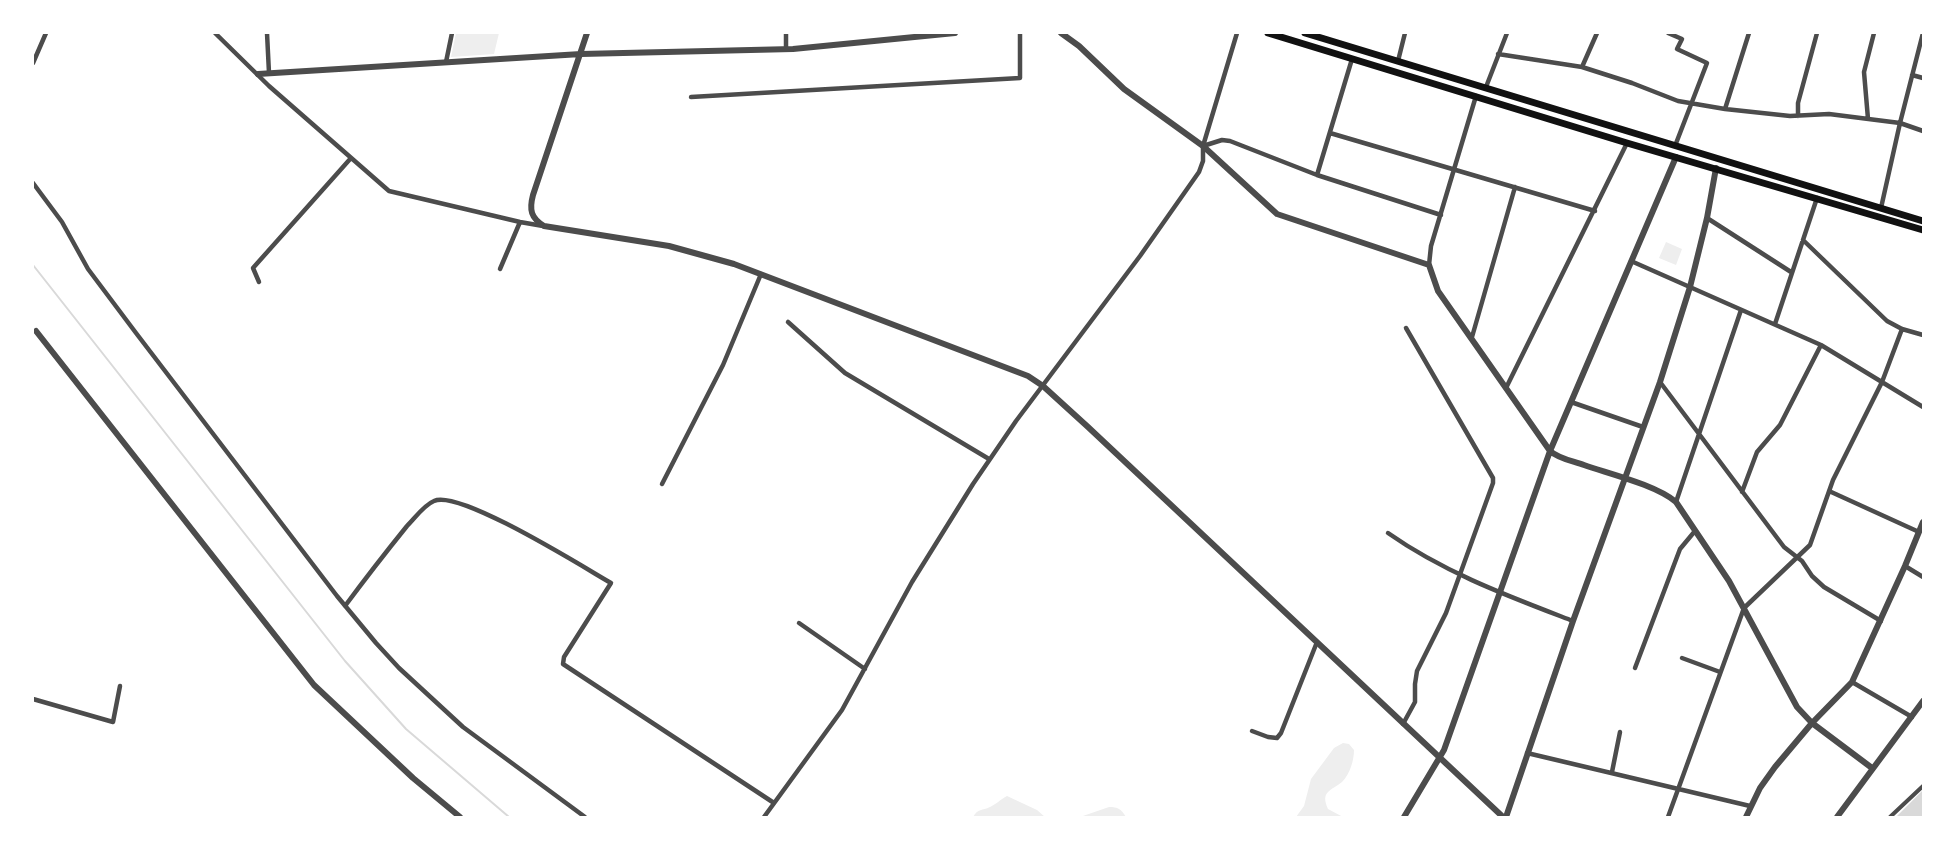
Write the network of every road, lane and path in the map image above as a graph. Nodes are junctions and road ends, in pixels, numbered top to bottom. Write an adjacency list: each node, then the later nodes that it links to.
1 (46, 33): 26 (street)
2 (215, 33): 30 (street)
3 (267, 33): 29 (street)
4 (452, 33): 27 (street)
5 (587, 33): 22 (street)
6 (786, 33): 21 (street)
7 (956, 33): 21 (street)
8 (1020, 33): 35 (street)
9 (1061, 33): 45 (street)
10 (1237, 33): 45 (street)
11 (1268, 33): 24 (main road)
12 (1305, 33): 25 (main road)
13 (1405, 33): 25 (street)
14 (1507, 33): 23 (street)
15 (1597, 33): 28 (street)
16 (1668, 33): 36 (street)
17 (1749, 33): 37 (street)
18 (1817, 33): 38 (street)
19 (1874, 33): 39 (street)
20 (1923, 33): 31 (street)
21 (786, 49): 22 (street)
22 (581, 54): 27 (street); 61 (street)
23 (1498, 54): 28 (street); 33 (street)
24 (1352, 59): 34 (main road); 42 (street)
25 (1398, 61): 33 (main road)
26 (33, 63)
27 (446, 63): 29 (street)
28 (1582, 67): 36 (street)
29 (269, 73): 30 (street)
30 (258, 74): 47 (street)
31 (1912, 75): 32 (street); 40 (street)
32 (1923, 78)
33 (1485, 87): 44 (main road)
34 (1476, 96): 43 (main road); 49 (street)
35 (692, 97)
36 (1691, 104): 37 (street); 44 (street)
37 (1725, 109): 38 (street)
38 (1798, 116): 39 (street)
39 (1868, 119): 40 (street)
40 (1900, 123): 41 (street); 55 (street)
41 (1923, 131)
42 (1330, 133): 49 (street); 50 (street)
43 (1627, 143): 46 (main road); 56 (street)
44 (1675, 146): 55 (main road)
45 (1203, 147): 50 (street); 65 (street); 82 (street)
46 (1677, 157): 48 (main road); 64 (street)
47 (351, 158): 60 (street); 69 (street)
48 (1716, 168): 54 (main road); 58 (street)
49 (1454, 169): 52 (street); 57 (street)
50 (1317, 175): 57 (street)
51 (33, 183): 53 (street)
52 (1515, 187): 56 (street); 78 (street)
53 (35, 190): 104 (street)
54 (1817, 198): 62 (main road); 63 (street)
55 (1881, 208): 59 (main road)
56 (1595, 211): 83 (street)
57 (1441, 215): 65 (street)
58 (1707, 218): 67 (street); 70 (street)
59 (1923, 221)
60 (520, 222): 61 (street); 66 (street)
61 (544, 226): 68 (street)
62 (1923, 230)
63 (1803, 240): 67 (street); 75 (street)
64 (1631, 261): 70 (street); 84 (street)
65 (1428, 265): 78 (street)
66 (500, 269)
67 (1791, 272): 73 (street)
68 (761, 274): 82 (street); 91 (street)
69 (259, 282)
70 (1690, 286): 71 (street); 80 (street)
71 (1741, 310): 73 (street); 87 (street)
72 (788, 322): 89 (street)
73 (1775, 324): 79 (street)
74 (1406, 328): 101 (street)
75 (1902, 329): 77 (street); 81 (street)
76 (35, 332): 131 (street)
77 (1923, 335)
78 (1472, 338): 83 (street)
79 (1821, 345): 81 (street); 93 (street)
80 (1660, 382): 86 (street); 87 (street)
81 (1882, 382): 85 (street); 92 (street)
82 (1043, 386): 89 (street); 109 (street)
83 (1506, 388): 88 (street)
84 (1571, 402): 86 (street); 88 (street)
85 (1923, 407)
86 (1643, 427): 90 (street)
87 (1700, 435): 93 (street); 94 (street)
88 (1550, 451): 90 (street); 103 (street)
89 (989, 459): 112 (street)
90 (1624, 478): 94 (street); 106 (street)
91 (662, 484)
92 (1829, 491): 97 (street); 99 (street)
93 (1742, 492): 99 (street)
94 (1676, 502): 96 (street)
95 (1923, 522): 97 (street)
96 (1695, 531): 105 (street); 111 (street)
97 (1919, 532): 100 (street)
98 (1388, 533): 101 (street)
99 (1798, 557): 105 (street); 107 (street)
100 (1905, 566): 102 (street); 107 (street)
101 (1460, 576): 103 (street); 120 (street)
102 (1923, 578)
103 (1500, 593): 106 (street); 124 (street)
104 (345, 606): 129 (street); 132 (street)
105 (1744, 608): 113 (street); 119 (street)
106 (1573, 621): 123 (street)
107 (1881, 621): 114 (street)
108 (799, 623): 112 (street)
109 (1317, 642): 120 (street); 121 (street)
110 (1682, 658): 113 (street)
111 (1635, 668)
112 (865, 669): 129 (street)
113 (1720, 672): 128 (street)
114 (1852, 682): 118 (street); 119 (street)
115 (120, 686): 116 (street)
116 (33, 699)
117 (1923, 700): 118 (street)
118 (1912, 717): 125 (street)
119 (1812, 723): 125 (street); 130 (street)
120 (1403, 724): 124 (street)
121 (1252, 730)
122 (1620, 732): 126 (street)
123 (1527, 753): 126 (street); 135 (street)
124 (1440, 759): 134 (street); 135 (street)
125 (1872, 768): 138 (street)
126 (1612, 772): 128 (street)
127 (1923, 786): 139 (street)
128 (1677, 788): 130 (street); 136 (street)
129 (774, 803): 133 (street)
130 (1750, 806): 137 (street)
131 (460, 817)
132 (585, 817)
133 (764, 817)
134 (1404, 817)
135 (1505, 817)
136 (1668, 817)
137 (1746, 817)
138 (1837, 817)
139 (1890, 817)

